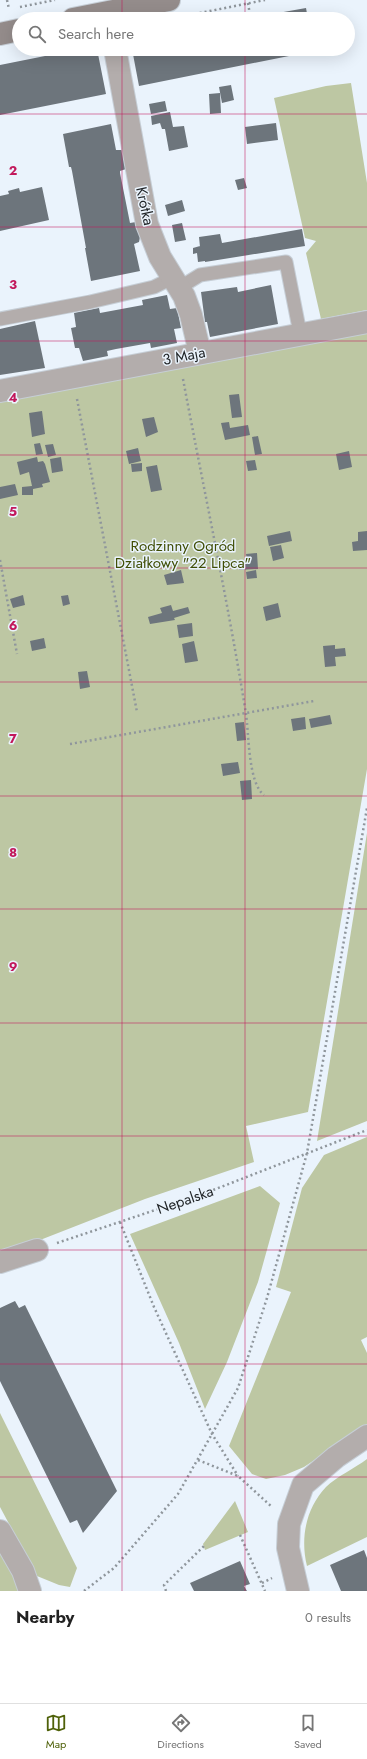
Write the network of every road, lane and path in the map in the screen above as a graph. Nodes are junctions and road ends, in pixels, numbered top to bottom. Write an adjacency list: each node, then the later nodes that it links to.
1 (7, 0): 5 (path)
2 (55, 0): 5 (path)
3 (265, 0): 4 (path)
4 (248, 3): 6 (path); 9 (path)
5 (9, 9): 7 (path)
6 (173, 9): 8 (street)
7 (4, 10)
8 (141, 12)
9 (250, 12)
10 (12, 31): 11 (street)
11 (0, 34)
12 (116, 56): 13 (street, Krótka)
13 (175, 283): 14 (lane); 16 (lane); 17 (street, Krótka)
14 (0, 319)
15 (367, 322): 16 (street, 3 Maja)
16 (300, 334): 17 (street, 3 Maja)
17 (200, 354): 18 (street, 3 Maja)
18 (179, 357): 19 (street, 3 Maja); 25 (path)
19 (72, 378): 20 (street, 3 Maja); 24 (path)
20 (0, 391)
21 (0, 560): 22 (path)
22 (17, 654)
23 (314, 701): 25 (path)
24 (137, 712)
25 (246, 714): 26 (path); 27 (path)
26 (70, 744)
27 (264, 795)
28 (367, 808): 30 (path)
29 (367, 1130): 30 (path, Nepalska)
30 (307, 1153): 31 (path, Nepalska); 34 (path)
31 (120, 1222): 32 (path, Nepalska); 34 (path)
32 (38, 1250): 33 (street)
33 (0, 1262)
34 (212, 1434): 36 (path); 37 (path)
35 (367, 1436): 38 (street)
36 (198, 1460): 37 (path); 45 (path)
37 (238, 1476): 38 (path)
38 (289, 1522): 48 (street)
39 (0, 1531): 44 (street)
40 (240, 1535): 43 (path)
41 (204, 1546): 46 (path)
42 (277, 1576): 43 (path)
43 (262, 1583): 47 (path)
44 (30, 1591)
45 (84, 1591)
46 (166, 1591)
47 (265, 1591)
48 (298, 1591)

